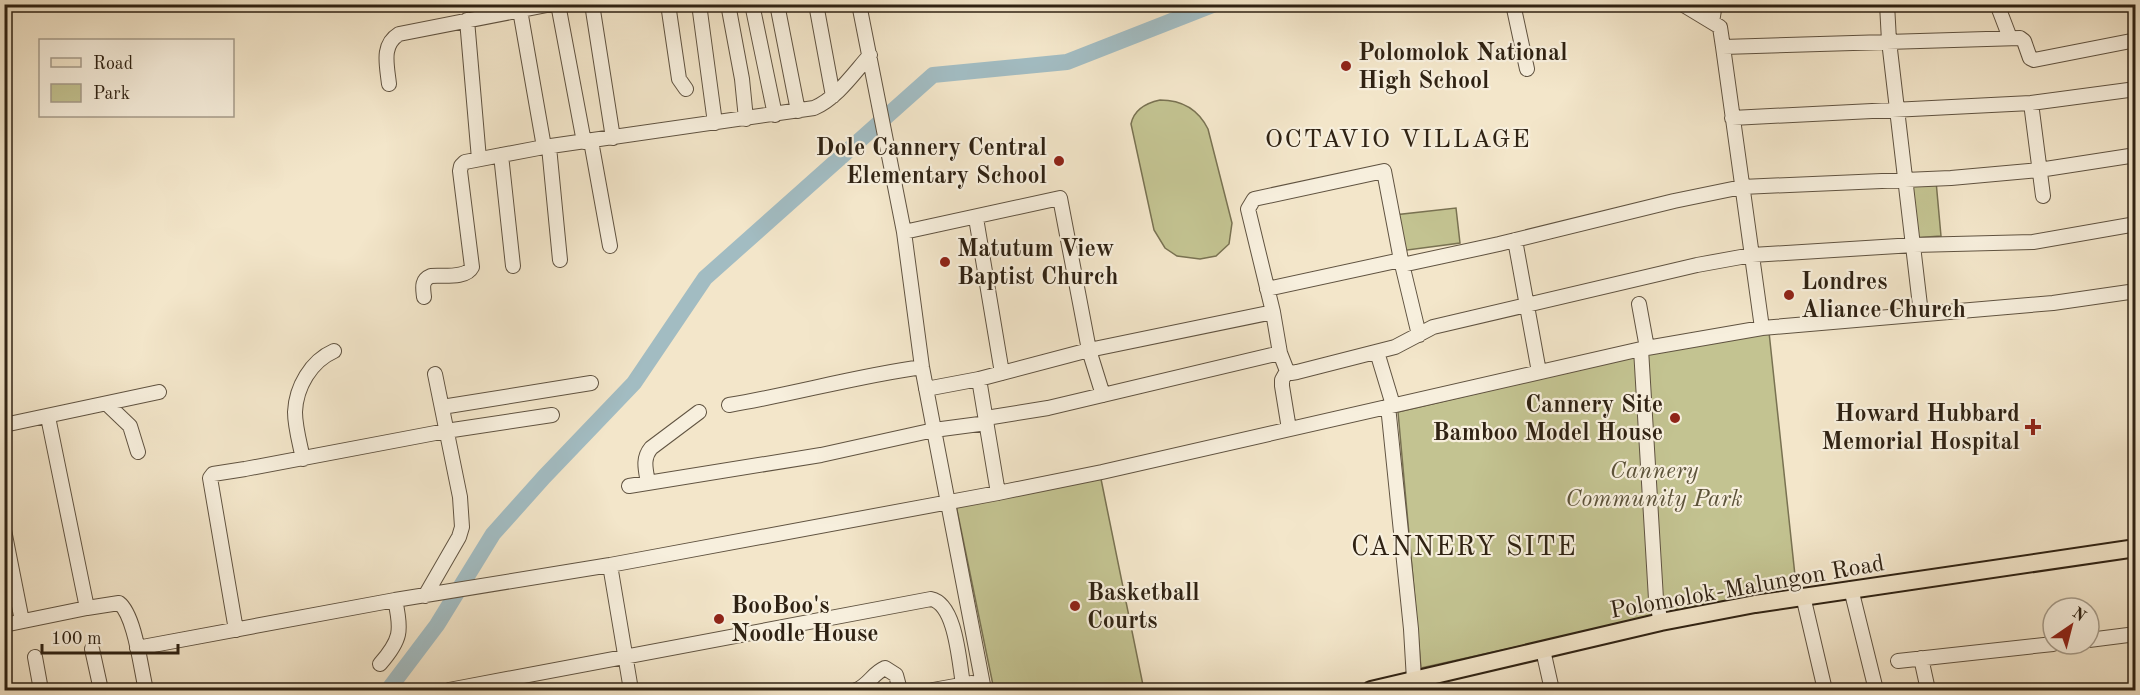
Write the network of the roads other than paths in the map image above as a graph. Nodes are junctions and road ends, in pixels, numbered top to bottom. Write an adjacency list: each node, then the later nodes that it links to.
1 (552, 4): 16 (street)
2 (558, 4): 37 (street)
3 (592, 4): 36 (street)
4 (668, 4): 26 (street)
5 (699, 4): 35 (street)
6 (728, 4): 34 (street)
7 (752, 4): 32 (street)
8 (777, 4): 31 (street)
9 (816, 4): 28 (street)
10 (860, 4): 23 (street)
11 (1513, 4): 24 (street)
12 (1682, 4): 18 (street)
13 (1715, 4): 18 (street)
14 (1887, 4): 21 (street)
15 (1997, 4): 19 (street)
16 (520, 10): 17 (street); 38 (street)
17 (467, 20): 25 (street); 41 (street)
18 (1712, 22): 22 (street)
19 (2010, 38): 20 (street); 21 (street)
20 (2136, 40)
21 (1889, 41): 22 (street); 30 (street)
22 (1723, 47): 33 (street)
23 (870, 55): 28 (street); 48 (street)
24 (1527, 69)
25 (389, 84)
26 (686, 89)
27 (2136, 89): 29 (street)
28 (833, 96): 31 (street)
29 (2031, 103): 30 (street); 42 (street)
30 (1899, 110): 33 (street); 43 (street)
31 (798, 111): 32 (street)
32 (775, 115): 34 (street)
33 (1732, 118): 44 (street)
34 (746, 119): 35 (street)
35 (715, 123): 36 (street)
36 (613, 138): 37 (street)
37 (587, 141): 38 (street); 51 (street)
38 (547, 147): 39 (street); 53 (street)
39 (501, 155): 41 (street); 55 (street)
40 (2136, 155): 42 (street)
41 (479, 159): 58 (street)
42 (2039, 170): 43 (street); 45 (street)
43 (1906, 181): 44 (street); 50 (street)
44 (1742, 188): 49 (street); 52 (street)
45 (2043, 196)
46 (976, 218): 48 (street); 66 (street); 73 (street)
47 (2136, 224): 50 (street)
48 (904, 232): 70 (street)
49 (1515, 240): 54 (street); 60 (street)
50 (1914, 245): 52 (street); 62 (street)
51 (610, 246)
52 (1752, 255): 60 (street); 63 (street)
53 (560, 260)
54 (1402, 262): 56 (street); 56 (street); 64 (street)
55 (513, 266)
56 (1267, 289): 61 (street)
57 (2136, 291): 62 (street)
58 (424, 297)
59 (1639, 304): 65 (street)
60 (1526, 306): 64 (street); 72 (street)
61 (1273, 312): 66 (street); 69 (street)
62 (1921, 314): 63 (street)
63 (1762, 328): 65 (street)
64 (1419, 335): 68 (street)
65 (1644, 348): 72 (street); 108 (street)
66 (1089, 350): 73 (street); 79 (street)
67 (334, 351): 93 (street)
68 (1377, 352): 71 (street); 82 (street)
69 (1280, 353): 71 (street); 79 (street)
70 (922, 367): 77 (street); 81 (street)
71 (1287, 371): 89 (street)
72 (1539, 372): 82 (street)
73 (1002, 373): 75 (street)
74 (435, 374): 83 (street)
75 (979, 379): 77 (street); 87 (street)
76 (591, 383): 83 (street)
77 (926, 388): 90 (street)
78 (159, 392): 80 (street)
79 (1103, 395): 87 (street)
80 (107, 404): 86 (street); 92 (street)
81 (729, 405)
82 (1391, 406): 89 (street); 122 (street)
83 (442, 407): 91 (street)
84 (699, 412): 94 (street)
85 (552, 415): 91 (street)
86 (48, 417): 88 (street); 106 (street)
87 (986, 421): 90 (street); 96 (street)
88 (4, 425)
89 (1289, 429): 96 (street)
90 (934, 430): 94 (street); 97 (street)
91 (446, 431): 93 (street); 103 (street)
92 (138, 452)
93 (303, 459): 110 (street)
94 (648, 483): 95 (street)
95 (629, 486)
96 (998, 493): 97 (street)
97 (948, 502): 101 (street); 124 (street)
98 (4, 530): 100 (street)
99 (2136, 548): 102 (main road, Polomolok-Malungon Road)
100 (8, 562): 107 (street)
101 (610, 565): 103 (street); 118 (street)
102 (1851, 589): 104 (main road, Polomolok-Malungon Road); 136 (street)
103 (425, 596): 105 (street)
104 (1803, 596): 108 (main road, Polomolok-Malungon Road); 135 (street)
105 (395, 600): 110 (street); 121 (street)
106 (87, 608): 107 (street); 114 (street)
107 (22, 621): 109 (street)
108 (1661, 622): 116 (main road, Polomolok-Malungon Road)
109 (4, 625)
110 (236, 630): 114 (street)
111 (2136, 634): 112 (street)
112 (2101, 638)
113 (2041, 645): 119 (street)
114 (136, 648): 128 (street)
115 (92, 649): 127 (street)
116 (1543, 650): 122 (main road, Polomolok-Malungon Road); 134 (street)
117 (35, 657): 126 (street)
118 (626, 658): 123 (street); 129 (street); 130 (street)
119 (1921, 658): 120 (street); 137 (street)
120 (1898, 661)
121 (380, 664)
122 (1421, 683): 125 (main road, Polomolok-Malungon Road)
123 (963, 684): 124 (street); 133 (street)
124 (983, 686)
125 (1380, 689)
126 (41, 690)
127 (101, 690)
128 (146, 690)
129 (449, 690)
130 (631, 690)
131 (856, 690): 132 (street)
132 (900, 690)
133 (933, 690)
134 (1552, 690)
135 (1825, 690)
136 (1876, 690)
137 (1929, 690)

